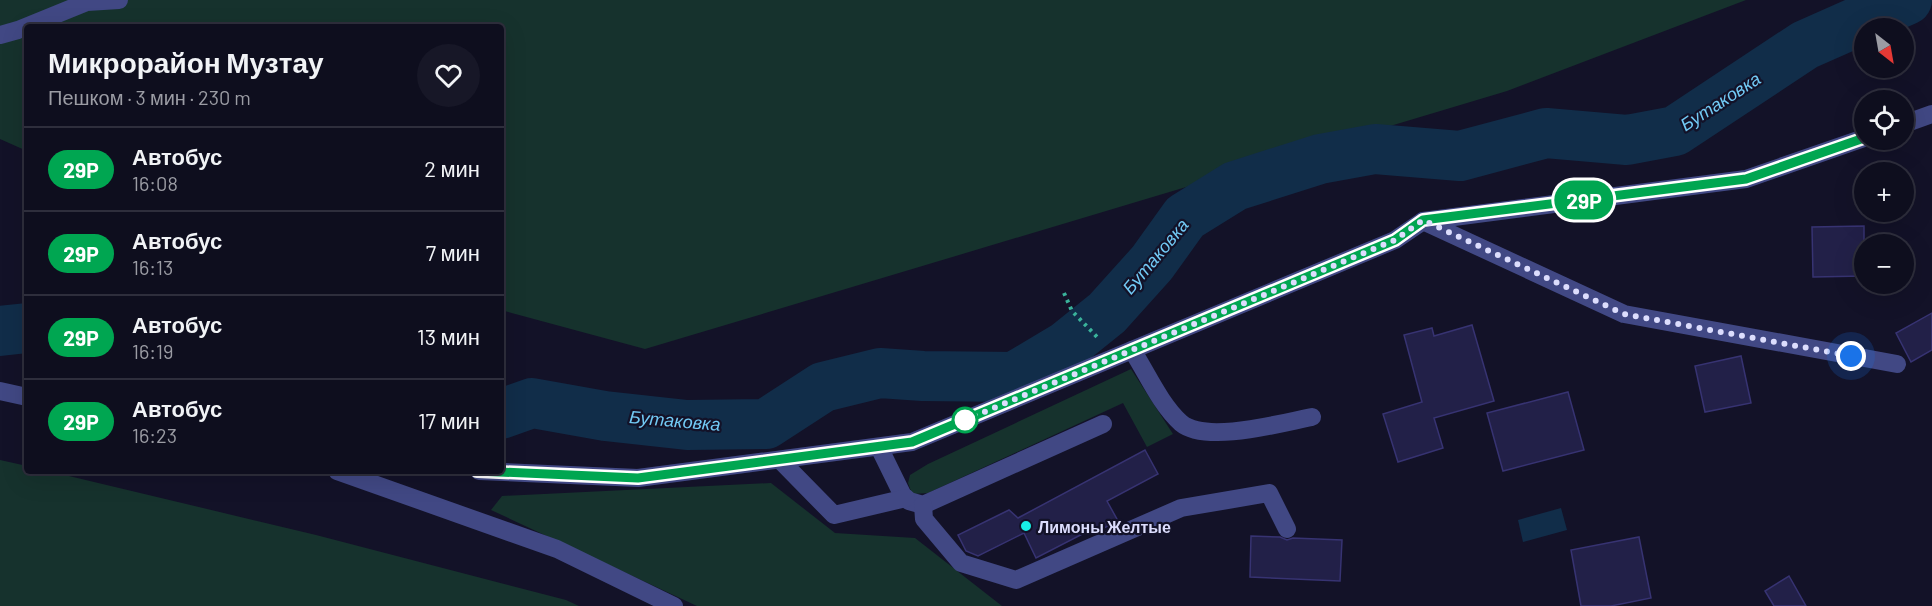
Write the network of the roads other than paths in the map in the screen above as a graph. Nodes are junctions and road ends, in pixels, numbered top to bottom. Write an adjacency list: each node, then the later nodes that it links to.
1 (118, 0): 2 (street)
2 (33, 24)
3 (24, 28): 4 (street)
4 (0, 35)
5 (1932, 114): 6 (street)
6 (1914, 120)
7 (1854, 141): 8 (street)
8 (1423, 220): 9 (street); 10 (street)
9 (1132, 350): 13 (street); 15 (street)
10 (1897, 364)
11 (0, 391): 12 (street)
12 (24, 396)
13 (1312, 417)
14 (1103, 424): 19 (street)
15 (879, 447): 16 (street); 19 (street)
16 (780, 460): 17 (street); 19 (street)
17 (504, 472)
18 (346, 474): 21 (street)
19 (914, 502): 20 (street)
20 (1287, 530)
21 (674, 606)

